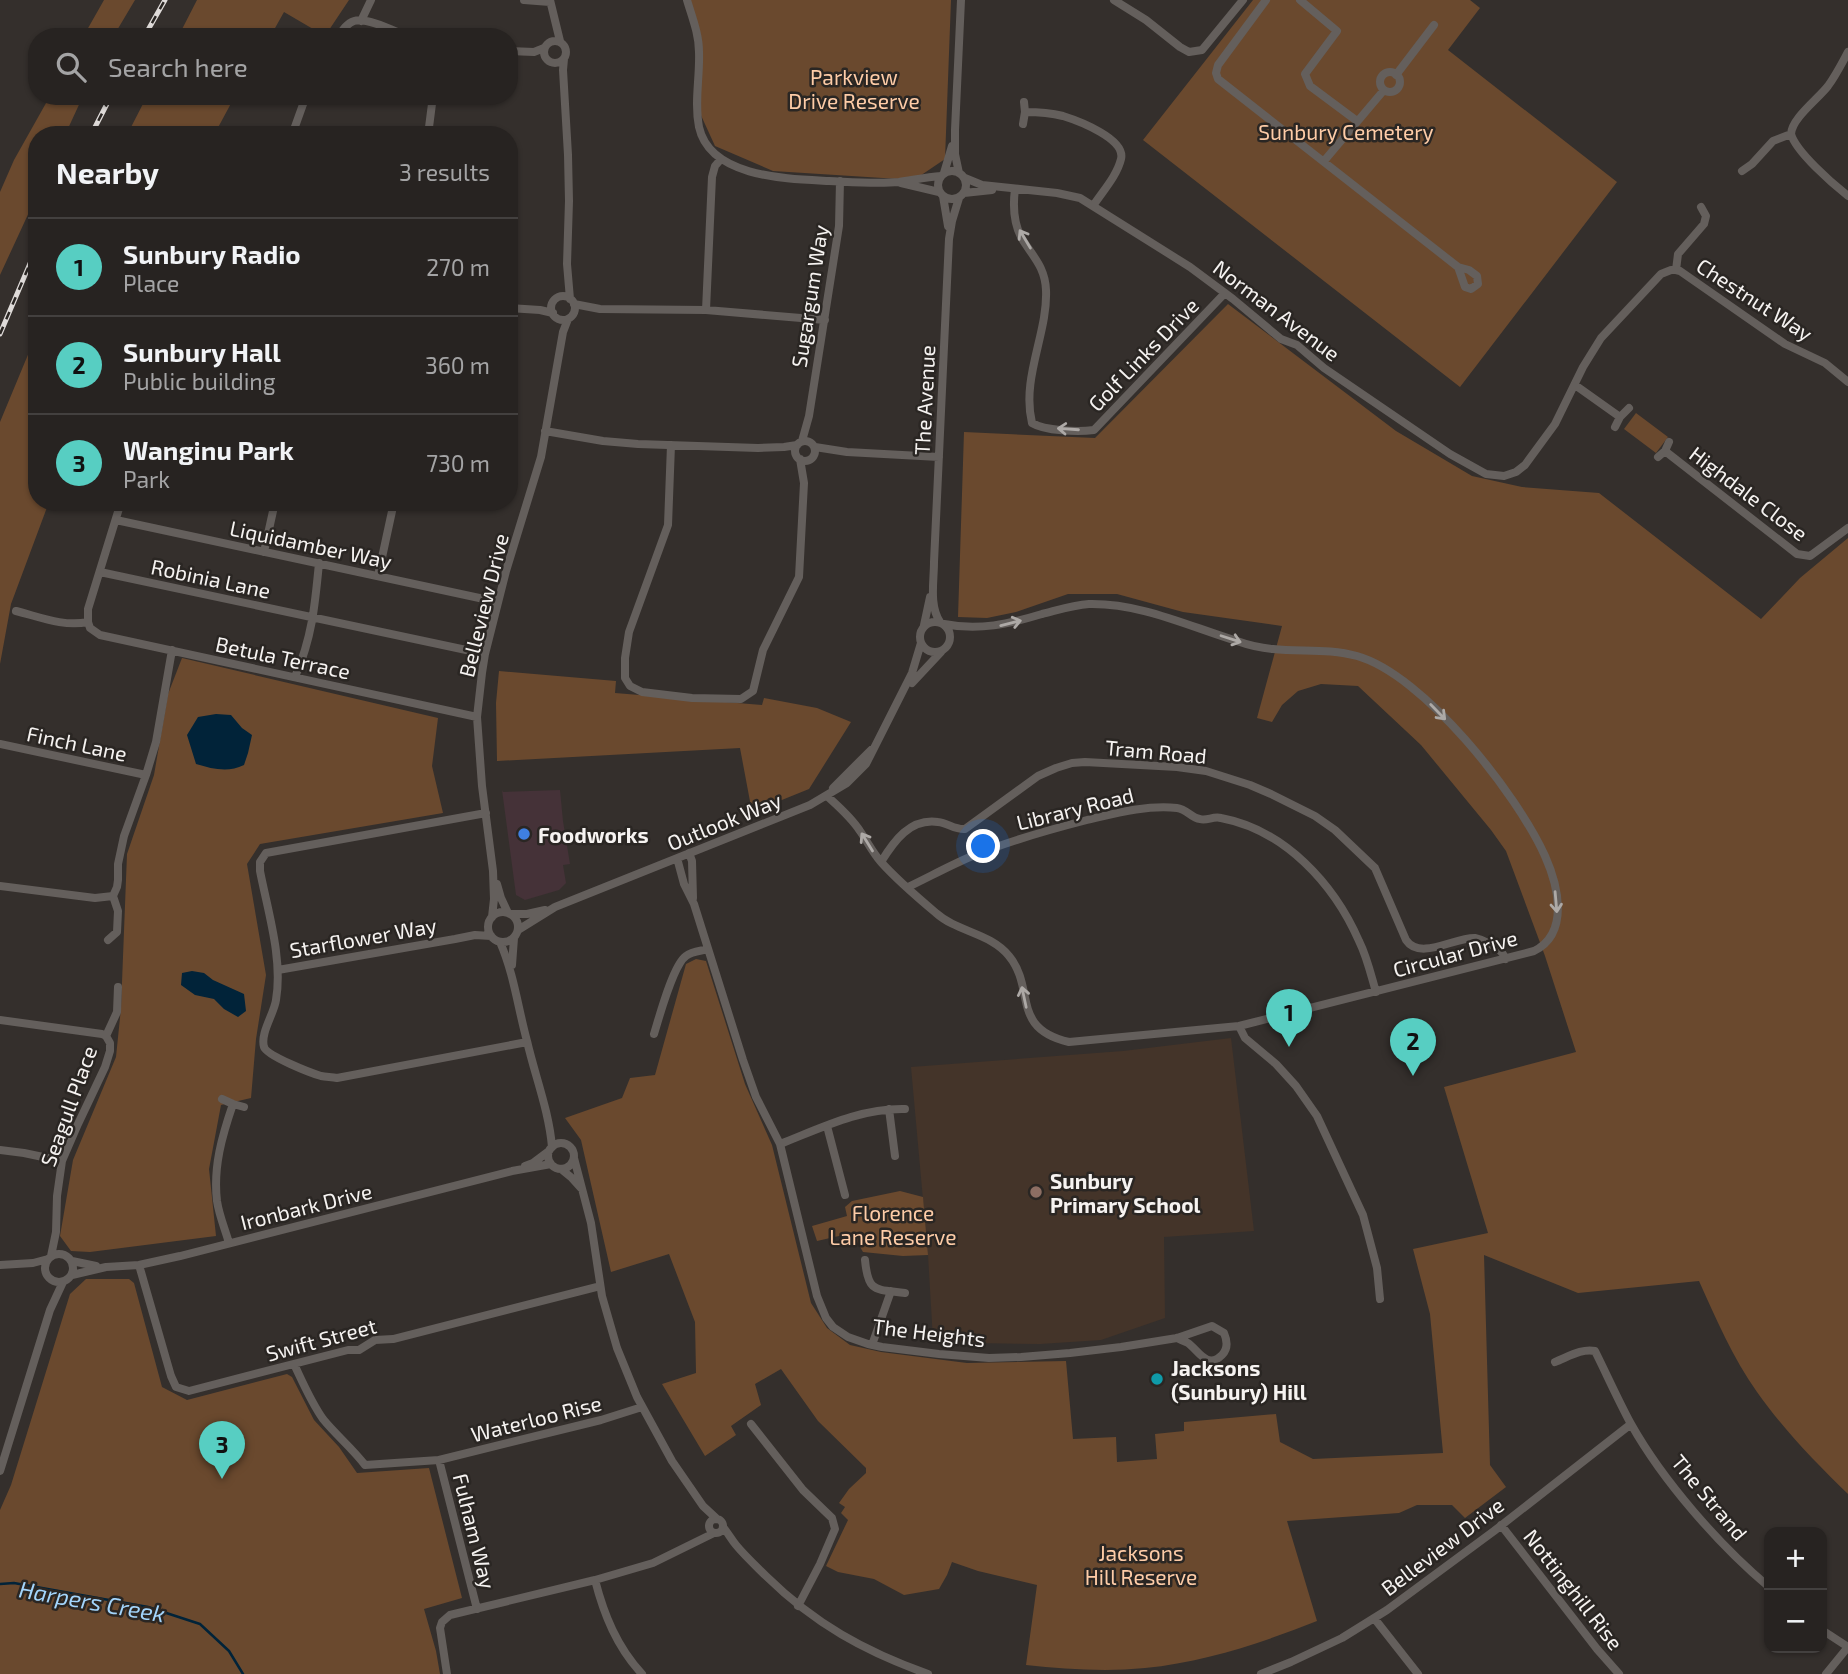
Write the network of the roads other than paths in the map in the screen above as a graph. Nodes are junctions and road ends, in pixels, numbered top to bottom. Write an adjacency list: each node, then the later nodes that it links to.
1 (371, 0): 10 (street)
2 (524, 0): 9 (street)
3 (687, 0): 29 (street)
4 (961, 0): 27 (street)
5 (1114, 0): 6 (street)
6 (1243, 0)
7 (1266, 0): 30 (street)
8 (1300, 0): 23 (street)
9 (550, 1): 14 (street)
10 (357, 21): 12 (street); 13 (street)
11 (1434, 25): 23 (street)
12 (345, 28)
13 (385, 28)
14 (550, 50): 15 (street); 17 (street); 17 (street); 18 (street)
15 (518, 52)
16 (1848, 52): 28 (street)
17 (564, 59): 18 (street)
18 (564, 91): 43 (street)
19 (1024, 102): 22 (street)
20 (303, 105): 25 (street)
21 (432, 105): 26 (street)
22 (1025, 112): 24 (street); 40 (street)
23 (1357, 121): 30 (street)
24 (1023, 124)
25 (295, 126)
26 (429, 126)
27 (955, 130): 32 (street); 33 (street)
28 (1791, 134): 31 (street); 39 (street)
29 (721, 159): 34 (street); 52 (street)
30 (1324, 161): 44 (street)
31 (1742, 172)
32 (943, 174): 33 (street); 35 (street); 37 (street)
33 (962, 176): 36 (street, Norman Avenue); 38 (street)
34 (841, 181): 35 (street); 55 (street, Sugargum Way)
35 (898, 182): 37 (street)
36 (1012, 189): 38 (street, Norman Avenue); 40 (street, Norman Avenue); 46 (street, Golf Links Drive, one-way to 36)
37 (941, 194): 38 (street); 42 (street, The Avenue)
38 (961, 195): 42 (street, The Avenue)
39 (1848, 196)
40 (1093, 206): 46 (street, Norman Avenue)
41 (1701, 207): 45 (street)
42 (949, 239): 66 (street, The Avenue)
43 (567, 264): 47 (street); 48 (street)
44 (1458, 267)
45 (1676, 270): 57 (street, Chestnut Way); 58 (street)
46 (1225, 293): 58 (street, Norman Avenue)
47 (556, 300): 48 (street); 50 (street); 53 (street, Belleview Drive)
48 (572, 302): 51 (street); 54 (street, Belleview Drive)
49 (518, 308): 50 (street)
50 (526, 308): 53 (street)
51 (600, 309): 52 (street); 54 (street)
52 (706, 310): 55 (street)
53 (555, 316): 54 (street); 56 (street, Belleview Drive)
54 (571, 317): 56 (street, Belleview Drive)
55 (825, 320): 65 (street, Sugargum Way)
56 (560, 350): 62 (street, Belleview Drive)
57 (1848, 382)
58 (1575, 385): 60 (street)
59 (1629, 408): 60 (street)
60 (1620, 417): 61 (street)
61 (1615, 426)
62 (545, 431): 64 (street); 77 (street, Belleview Drive)
63 (1670, 442): 71 (street, Highdale Close)
64 (671, 445): 65 (street); 65 (street, Sugargum Way)
65 (806, 450): 66 (street)
66 (939, 457): 73 (street, The Avenue)
67 (118, 511): 70 (street)
68 (273, 511): 72 (street)
69 (392, 511): 76 (street)
70 (116, 520): 72 (street, Liquidamber Way); 75 (street)
71 (1848, 528)
72 (264, 552): 74 (street, Liquidamber Way)
73 (934, 562): 81 (street, The Avenue); 82 (street, The Avenue)
74 (320, 564): 76 (street, Liquidamber Way); 79 (street)
75 (100, 572): 79 (street, Robinia Lane); 80 (street)
76 (378, 576): 77 (street, Liquidamber Way)
77 (498, 602): 86 (street, Belleview Drive)
78 (16, 611): 80 (street)
79 (314, 618): 86 (street, Robinia Lane); 87 (street)
80 (88, 622): 85 (street, Betula Terrace)
81 (942, 623): 82 (street); 84 (street); 112 (street, Circular Drive, one-way to 112)
82 (924, 626): 83 (street)
83 (921, 643): 84 (street); 88 (street, Outlook Way)
84 (943, 649): 88 (street, Outlook Way)
85 (172, 650): 87 (street, Betula Terrace); 91 (street)
86 (485, 654): 89 (street, Belleview Drive)
87 (295, 677): 89 (street, Betula Terrace)
88 (898, 703): 92 (street, Outlook Way)
89 (477, 717): 93 (street, Belleview Drive)
90 (0, 744): 91 (street, Finch Lane)
91 (146, 775): 100 (street)
92 (827, 796): 94 (street, Outlook Way); 96 (street, Circular Drive, one-way to 92)
93 (486, 813): 97 (street, Belleview Drive); 113 (street)
94 (689, 853): 95 (street, Outlook Way); 101 (street, The Heights)
95 (677, 858): 101 (street, The Heights); 102 (street, Outlook Way)
96 (881, 862): 99 (street, Circular Drive); 112 (street, Tram Road)
97 (494, 871): 103 (street, Belleview Drive); 104 (street, Belleview Drive)
98 (0, 886): 100 (street)
99 (908, 887): 116 (street, Library Road); 118 (street, Circular Drive, one-way to 99)
100 (115, 892): 109 (street)
101 (694, 904): 111 (street, The Heights)
102 (555, 907): 103 (street, Outlook Way); 106 (street, Outlook Way)
103 (509, 914): 104 (street); 106 (street)
104 (492, 917): 105 (street)
105 (488, 926): 107 (street); 108 (street, Starflower Way)
106 (516, 934): 110 (street); 114 (street)
107 (491, 936): 108 (street, Starflower Way); 110 (street)
108 (454, 939): 113 (street, Starflower Way)
109 (108, 940)
110 (500, 942): 114 (street)
111 (708, 949): 119 (street); 130 (street, The Heights)
112 (1506, 959): 116 (street, Circular Drive)
113 (278, 970): 121 (street)
114 (513, 975): 121 (street)
115 (118, 986): 120 (street, Seagull Place)
116 (1376, 992): 118 (street, Circular Drive)
117 (0, 1020): 120 (street)
118 (1239, 1026): 157 (street)
119 (654, 1034)
120 (106, 1036): 135 (street, Seagull Place)
121 (527, 1042): 127 (street)
122 (222, 1099): 123 (street)
123 (233, 1104): 124 (street); 142 (street)
124 (244, 1107)
125 (889, 1109): 126 (street); 128 (street); 133 (street)
126 (905, 1110)
127 (547, 1114): 129 (street); 131 (street)
128 (827, 1126): 130 (street); 140 (street)
129 (567, 1144): 131 (street); 134 (street)
130 (780, 1144): 160 (street, The Heights)
131 (550, 1149): 136 (street); 138 (street, Ironbark Drive)
132 (0, 1150): 135 (street)
133 (895, 1156)
134 (574, 1158): 137 (street); 139 (street)
135 (62, 1161): 141 (street, Seagull Place)
136 (551, 1164): 137 (street); 138 (street, Ironbark Drive)
137 (561, 1169): 139 (street)
138 (512, 1171): 142 (street, Ironbark Drive)
139 (583, 1190): 154 (street)
140 (845, 1195)
141 (56, 1232): 143 (street, Seagull Place); 144 (street, Seagull Place)
142 (229, 1243): 149 (street, Ironbark Drive)
143 (64, 1254): 144 (street); 146 (street)
144 (50, 1258): 148 (street); 151 (street)
145 (865, 1260): 155 (street)
146 (72, 1261): 150 (street, Ironbark Drive); 152 (street)
147 (0, 1265): 148 (street)
148 (12, 1265): 151 (street)
149 (139, 1265): 150 (street, Ironbark Drive); 162 (street, Swift Street)
150 (106, 1267): 152 (street, Ironbark Drive)
151 (48, 1275): 153 (street); 158 (street)
152 (72, 1275): 153 (street)
153 (63, 1282): 158 (street)
154 (600, 1286): 162 (street, Swift Street); 163 (street)
155 (891, 1291): 156 (street); 160 (street)
156 (905, 1293)
157 (1380, 1299)
158 (50, 1310): 167 (street)
159 (1177, 1338): 159 (street, The Heights); 160 (street, The Heights)
160 (872, 1345)
161 (1555, 1362): 165 (street, The Strand)
162 (294, 1364): 166 (street, Waterloo Rise)
163 (642, 1407): 166 (street, Waterloo Rise); 169 (street)
164 (751, 1424): 172 (street)
165 (1631, 1424): 168 (street, Belleview Drive); 171 (street, The Strand)
166 (439, 1460): 173 (street, Fulham Way)
167 (0, 1471)
168 (1502, 1525): 174 (street, Belleview Drive); 182 (street, Nottinghill Rise)
169 (715, 1527): 170 (street); 172 (street)
170 (595, 1580): 173 (street); 178 (street)
171 (1764, 1583)
172 (799, 1606): 179 (street)
173 (477, 1609): 177 (street)
174 (1374, 1618): 180 (street, Belleview Drive); 181 (street)
175 (1827, 1632): 176 (street)
176 (1848, 1647): 183 (street)
177 (447, 1674)
178 (642, 1674)
179 (928, 1674)
180 (1261, 1674)
181 (1418, 1674)
182 (1619, 1674)
183 (1826, 1674)

